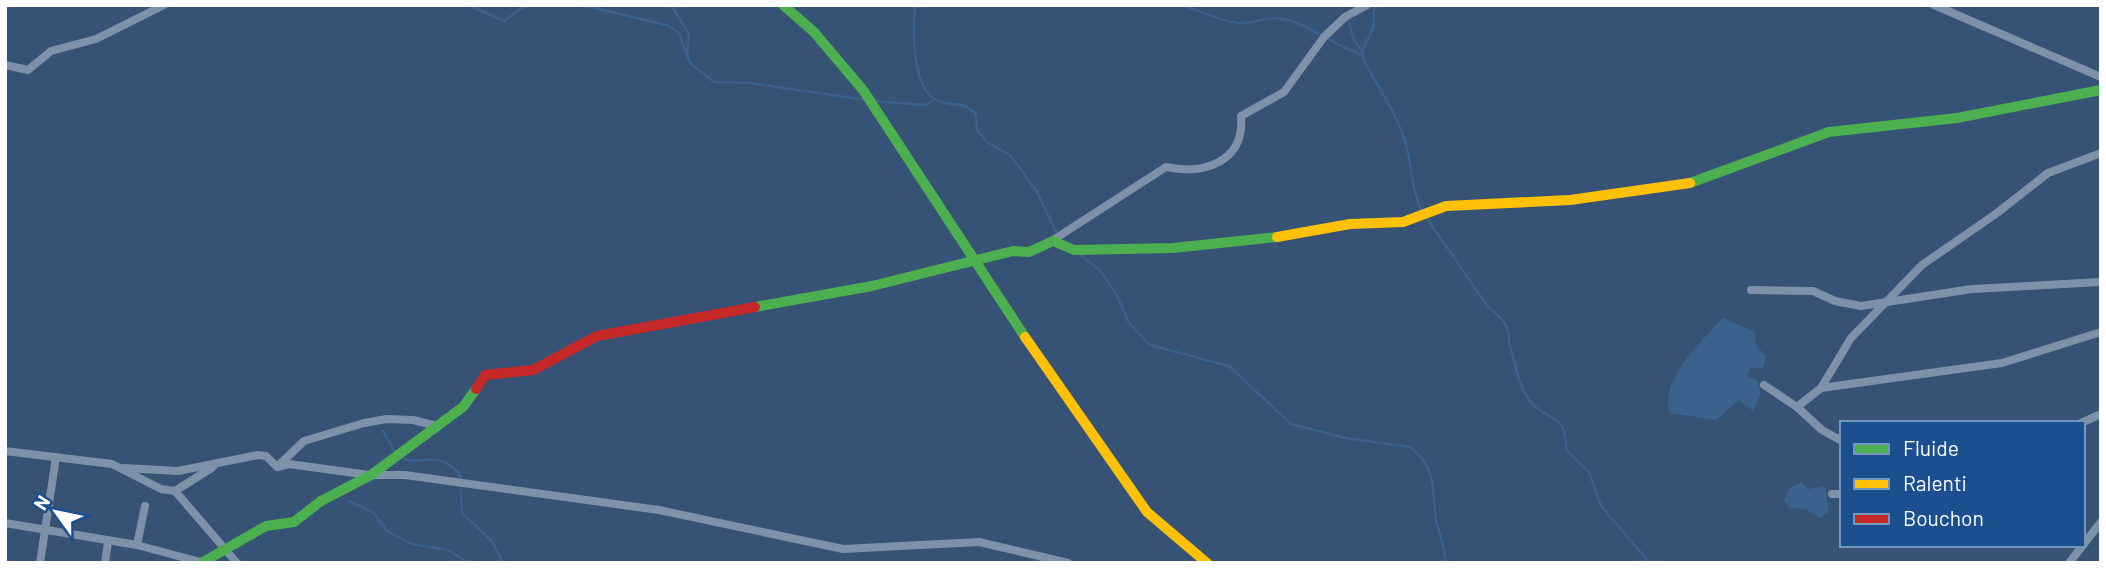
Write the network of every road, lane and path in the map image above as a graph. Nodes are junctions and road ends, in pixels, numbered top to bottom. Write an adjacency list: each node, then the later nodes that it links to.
1 (164, 5): 5 (street)
2 (783, 5): 10 (street)
3 (1367, 5): 9 (street)
4 (1934, 5): 6 (street)
5 (5, 65)
6 (2101, 78)
7 (2101, 90): 9 (street)
8 (2101, 153): 13 (street)
9 (1050, 242): 10 (street)
10 (975, 262): 20 (street); 43 (street)
11 (2101, 282): 13 (street)
12 (1751, 290): 13 (street)
13 (1886, 303): 16 (street)
14 (2101, 332): 16 (street)
15 (1764, 385): 17 (street)
16 (1821, 388): 17 (street)
17 (1797, 407): 21 (street)
18 (2101, 414): 19 (street)
19 (2085, 421)
20 (437, 426): 25 (street); 27 (street)
21 (1840, 440)
22 (5, 451): 23 (street)
23 (56, 457): 26 (street); 32 (street)
24 (216, 465): 25 (street); 26 (street); 28 (street)
25 (277, 467): 27 (street)
26 (124, 468): 28 (street)
27 (372, 475): 36 (street); 42 (street)
28 (175, 491): 36 (street)
29 (145, 506): 35 (street)
30 (2101, 522): 34 (street)
31 (5, 523): 32 (street)
32 (46, 530): 33 (street); 38 (street)
33 (108, 541): 35 (street); 39 (street)
34 (2085, 542)
35 (138, 545): 40 (street)
36 (226, 547): 40 (street); 41 (street)
37 (2081, 547): 44 (street)
38 (40, 563)
39 (105, 563)
40 (203, 563)
41 (237, 563)
42 (1068, 563)
43 (1207, 563)
44 (2069, 563)

